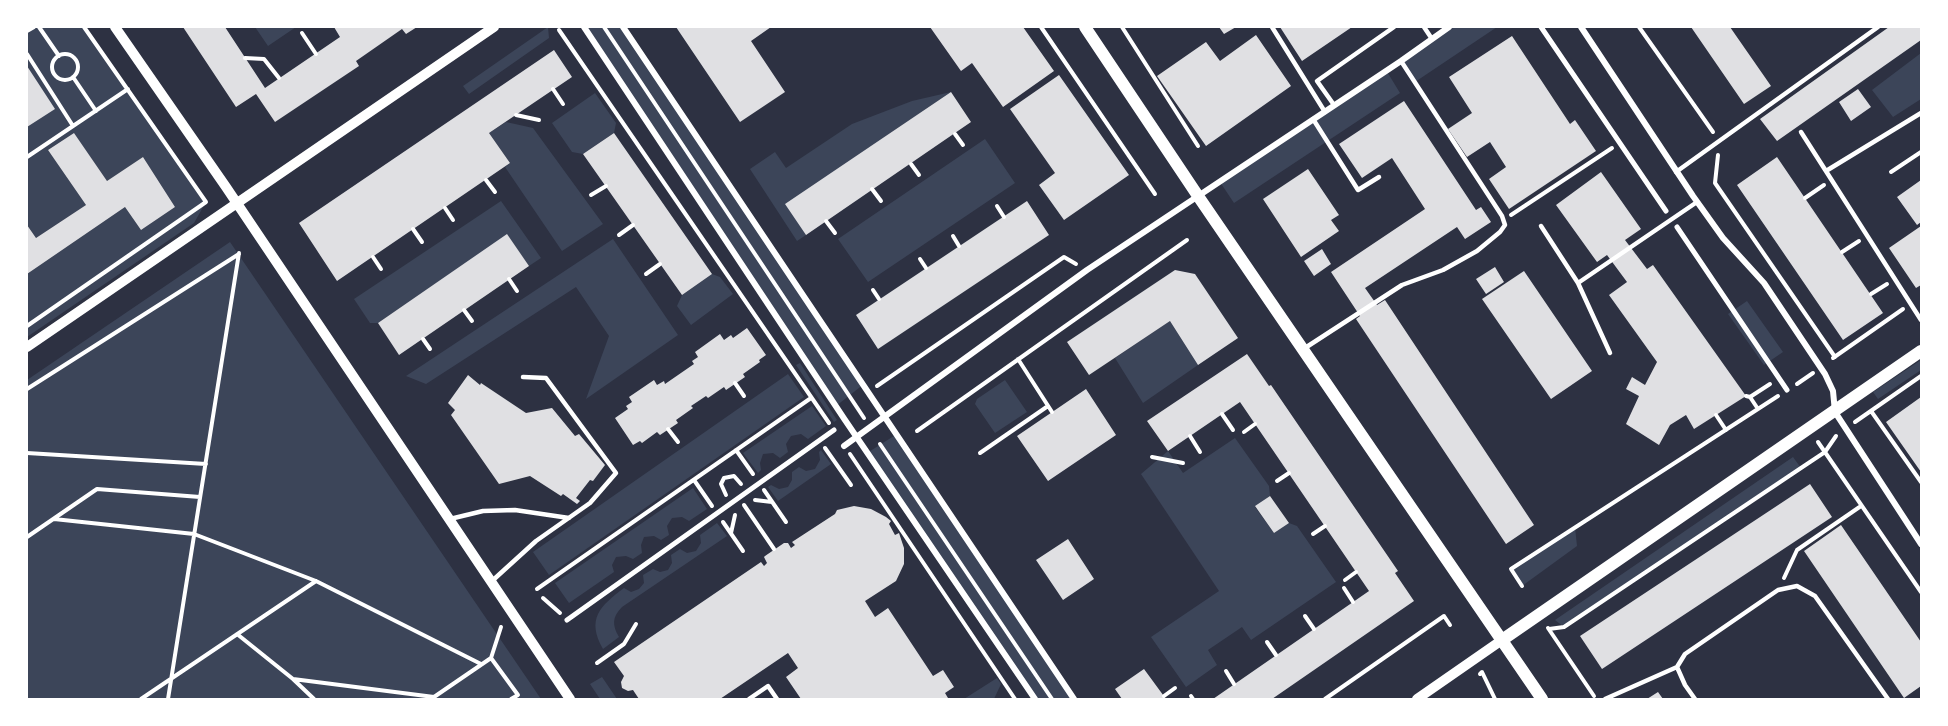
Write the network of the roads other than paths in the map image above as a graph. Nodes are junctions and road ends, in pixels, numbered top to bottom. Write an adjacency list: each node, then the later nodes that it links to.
1 (116, 27): 25 (street)
2 (494, 27): 25 (street)
3 (584, 27): 40 (street)
4 (623, 27): 38 (street)
5 (1085, 27): 23 (main road)
6 (1272, 27): 16 (lane)
7 (1394, 27): 15 (lane)
8 (1424, 27): 13 (lane)
9 (1541, 27): 26 (street)
10 (1581, 27): 21 (street)
11 (1878, 27): 21 (lane)
12 (1447, 28): 13 (street)
13 (1432, 39): 14 (street)
14 (1401, 61): 15 (street); 32 (lane)
15 (1334, 105): 16 (street)
16 (1325, 112): 18 (street)
17 (1921, 113): 20 (lane)
18 (1313, 119): 22 (lane); 23 (street)
19 (1802, 132): 20 (lane)
20 (1826, 171): 30 (lane)
21 (1676, 172): 24 (street)
22 (1379, 177)
23 (1198, 196): 32 (main road); 38 (street)
24 (1697, 202): 29 (lane); 37 (street)
25 (236, 204): 31 (street); 43 (street)
26 (1666, 211)
27 (1541, 226): 29 (lane)
28 (1677, 227): 36 (street)
29 (1578, 283): 34 (lane)
30 (1921, 320)
31 (27, 347)
32 (1303, 350): 47 (main road)
33 (1921, 351): 37 (main road)
34 (1610, 353)
35 (523, 378): 42 (lane)
36 (1787, 390)
37 (1835, 412): 44 (street); 47 (main road)
38 (885, 415): 40 (street); 53 (street)
39 (834, 430): 46 (street)
40 (857, 437): 41 (street); 52 (street)
41 (844, 446)
42 (568, 518): 43 (lane); 45 (lane)
43 (448, 519): 45 (street)
44 (1921, 544)
45 (490, 583): 49 (street)
46 (567, 620)
47 (1503, 640): 54 (street); 55 (main road)
48 (1677, 667): 56 (lane); 57 (lane); 58 (lane)
49 (570, 699)
50 (749, 699): 51 (lane)
51 (777, 699)
52 (1035, 699)
53 (1074, 699)
54 (1417, 699)
55 (1542, 699)
56 (1605, 699)
57 (1695, 699)
58 (1888, 699)

